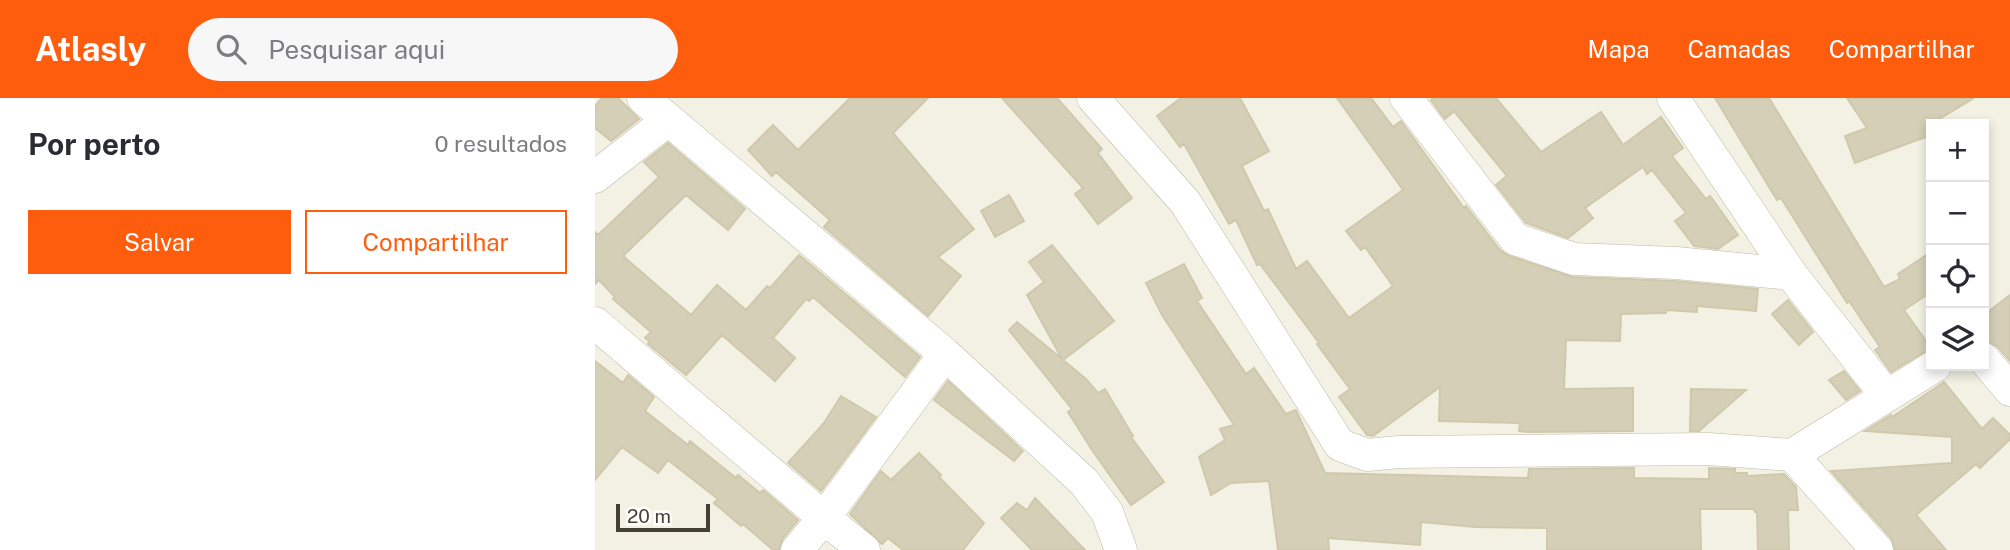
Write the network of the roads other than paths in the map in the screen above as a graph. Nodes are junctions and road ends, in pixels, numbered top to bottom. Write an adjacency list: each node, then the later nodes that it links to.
1 (643, 98): 5 (street)
2 (1093, 98): 14 (street)
3 (1406, 98): 7 (street)
4 (1673, 98): 7 (street)
5 (668, 120): 6 (street); 9 (street)
6 (595, 177)
7 (1791, 274): 13 (street)
8 (595, 323): 15 (street)
9 (945, 354): 15 (street); 18 (street)
10 (1989, 365): 12 (street)
11 (1927, 371): 13 (street)
12 (2010, 390)
13 (1886, 395): 14 (street)
14 (1793, 455): 19 (street)
15 (824, 518): 16 (street); 17 (street)
16 (797, 550)
17 (864, 550)
18 (1121, 550)
19 (1877, 550)

